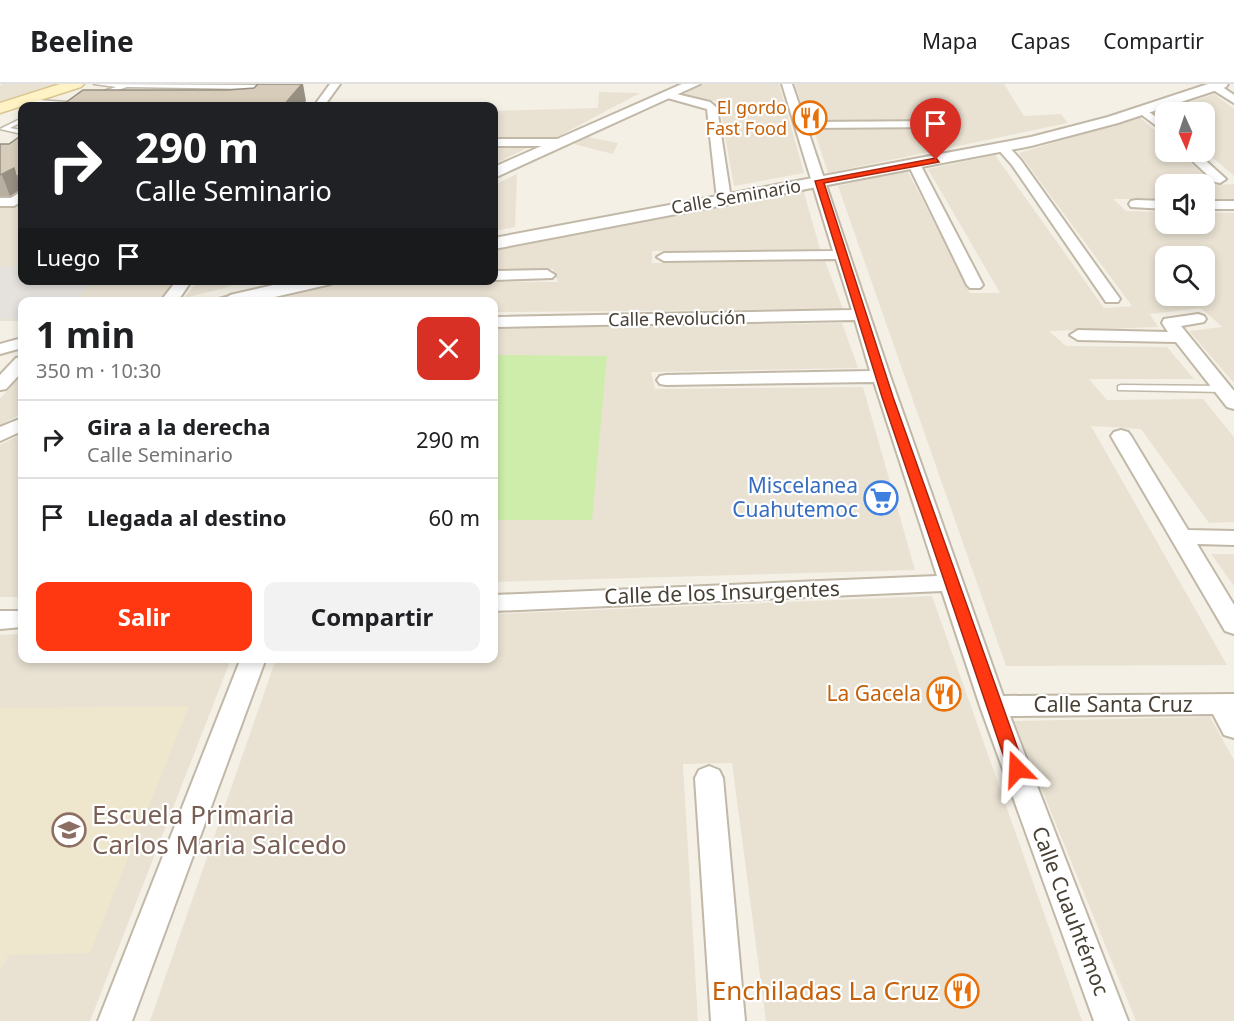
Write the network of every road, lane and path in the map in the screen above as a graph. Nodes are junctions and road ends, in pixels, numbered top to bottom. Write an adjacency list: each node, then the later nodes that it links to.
1 (76, 84): 11 (main road)
2 (92, 84): 12 (main road)
3 (97, 84): 7 (lane)
4 (336, 84): 15 (street)
5 (693, 84): 9 (street)
6 (787, 84): 24 (street, Calle Cuauhtémoc)
7 (126, 85): 13 (lane); 14 (lane)
8 (1218, 85): 10 (street); 19 (street, Calle Seminario)
9 (668, 96): 27 (street); 35 (street)
10 (1234, 100)
11 (30, 102)
12 (32, 102)
13 (77, 102)
14 (244, 102)
15 (322, 102)
16 (18, 105): 18 (main road)
17 (18, 107): 20 (main road)
18 (0, 108)
19 (1142, 110): 21 (street); 28 (street, Calle Seminario)
20 (0, 114)
21 (1155, 121)
22 (18, 122): 25 (lane)
23 (944, 124): 24 (street)
24 (800, 125): 33 (street, Calle Cuauhtémoc)
25 (18, 131)
26 (498, 143): 27 (street)
27 (558, 143): 31 (street)
28 (1003, 148): 30 (street, Calle Seminario); 53 (street)
29 (1200, 162): 32 (street)
30 (914, 165): 33 (street, Calle Seminario); 49 (street)
31 (498, 171)
32 (1220, 179)
33 (819, 181): 35 (street, Calle Seminario); 42 (street, Calle Cuauhtémoc)
34 (18, 198): 36 (street)
35 (724, 199): 41 (street, Calle Seminario)
36 (0, 202)
37 (1137, 204): 38 (street)
38 (1155, 205)
39 (1215, 205): 40 (street)
40 (1234, 205)
41 (498, 243)
42 (842, 255): 43 (street); 54 (street, Calle Cuauhtémoc)
43 (664, 257)
44 (498, 276): 45 (street)
45 (547, 276)
46 (181, 285): 50 (street)
47 (258, 285): 51 (street)
48 (302, 285): 52 (street)
49 (975, 285)
50 (172, 297)
51 (238, 297)
52 (250, 297)
53 (1112, 299)
54 (861, 315): 56 (street, Calle Revolución); 64 (street, Calle Cuauhtémoc)
55 (1198, 319): 60 (street)
56 (498, 322)
57 (0, 331): 58 (street)
58 (18, 332)
59 (1078, 335): 60 (street)
60 (1179, 337): 68 (street)
61 (18, 344): 62 (street)
62 (0, 349)
63 (18, 366): 66 (street)
64 (881, 376): 65 (street); 74 (street, Calle Cuauhtémoc)
65 (666, 380)
66 (0, 386)
67 (1121, 388): 68 (lane)
68 (1229, 396)
69 (18, 426): 70 (street)
70 (0, 435)
71 (1121, 436): 72 (street)
72 (1182, 537): 73 (street); 78 (street)
73 (1234, 538)
74 (951, 583): 75 (street, Calle de los Insurgentes); 80 (street, Calle Cuauhtémoc)
75 (498, 603)
76 (0, 620): 77 (street)
77 (18, 620)
78 (1234, 625)
79 (252, 663): 83 (street)
80 (993, 706): 81 (street, Calle Santa Cruz); 85 (street, Calle Cuauhtémoc)
81 (1230, 711)
82 (709, 778): 84 (street)
83 (116, 1021)
84 (728, 1021)
85 (1111, 1021)

